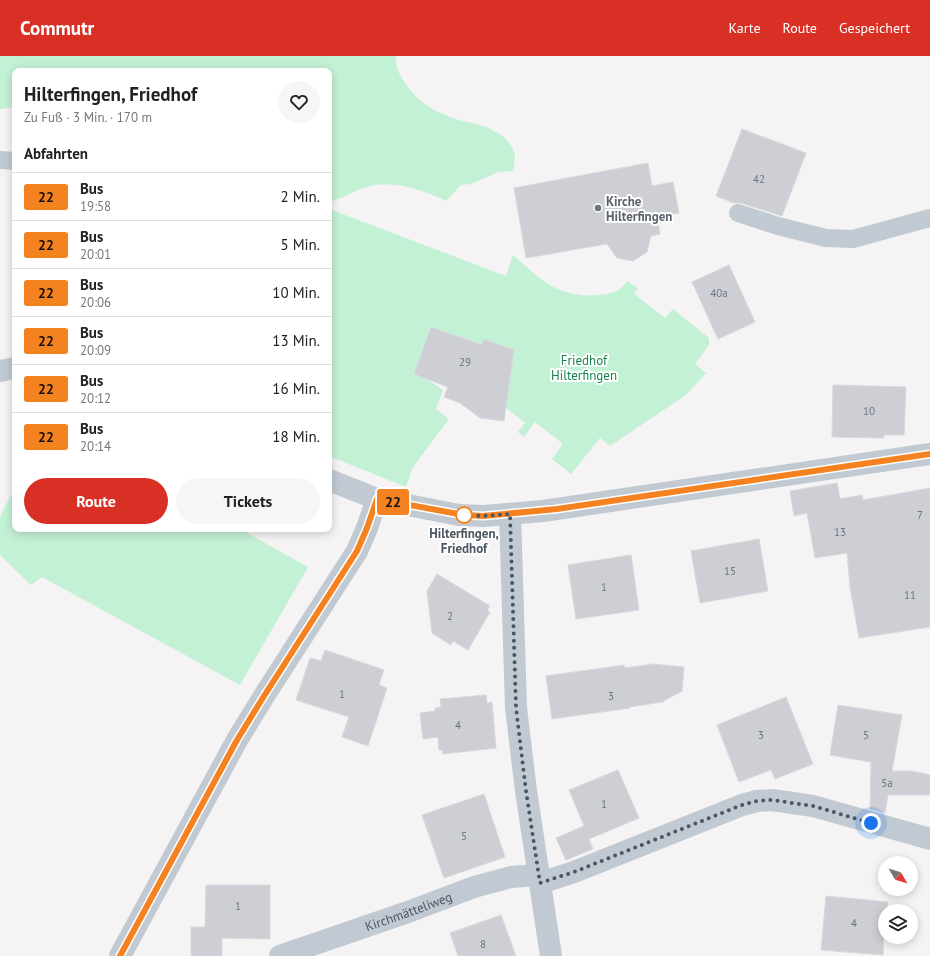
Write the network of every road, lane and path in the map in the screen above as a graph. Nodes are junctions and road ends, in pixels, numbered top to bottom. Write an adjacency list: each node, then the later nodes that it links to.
1 (0, 160): 2 (lane)
2 (12, 162)
3 (738, 213): 4 (lane)
4 (930, 218)
5 (12, 369): 6 (street)
6 (0, 371)
7 (930, 454): 10 (street)
8 (332, 481): 9 (street)
9 (377, 499): 10 (street); 13 (street)
10 (510, 514): 12 (street)
11 (930, 839): 12 (street, Kirchmätteliweg)
12 (539, 879): 14 (street, Kirchmätteliweg); 15 (street)
13 (120, 956)
14 (280, 956)
15 (551, 956)

